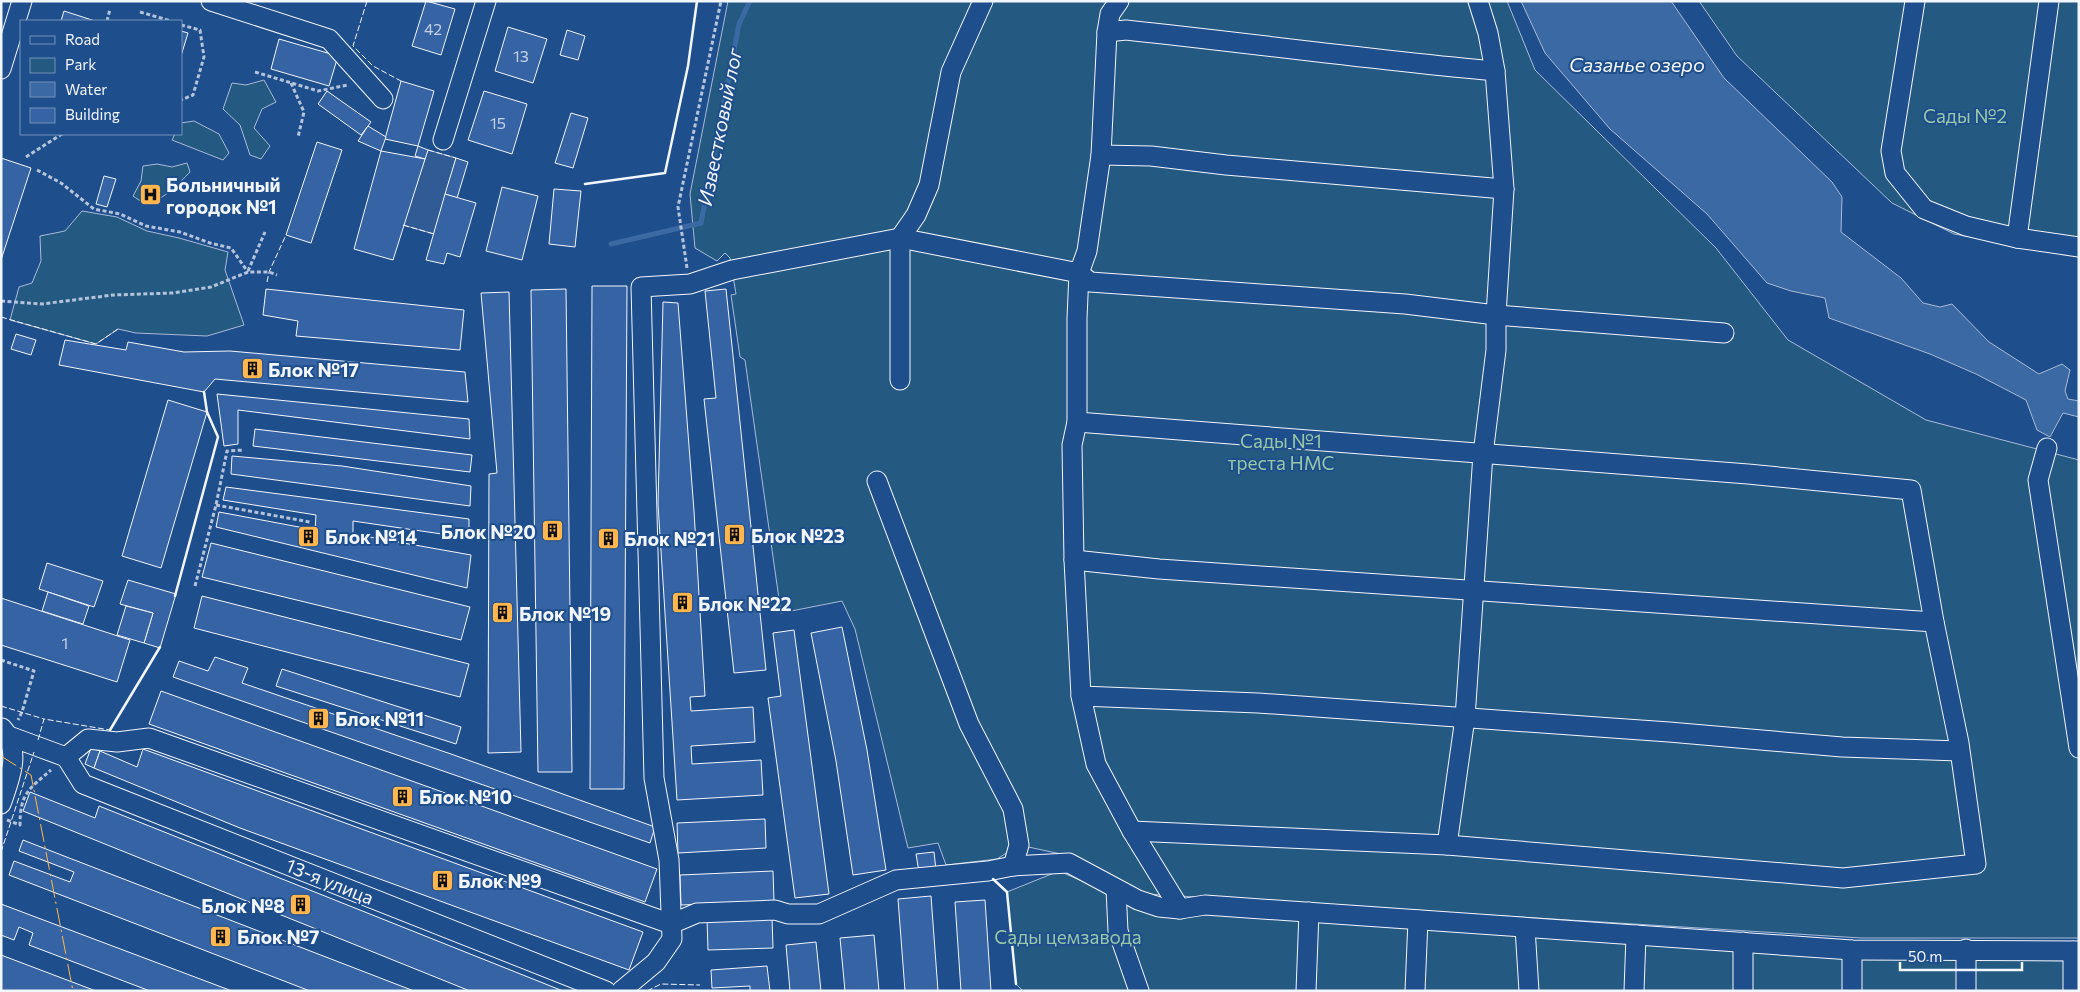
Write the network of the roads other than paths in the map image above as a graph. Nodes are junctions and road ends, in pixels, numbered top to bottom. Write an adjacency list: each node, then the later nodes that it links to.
1 (22, 1): 10 (street)
2 (211, 1): 12 (street)
3 (486, 1): 13 (street)
4 (983, 1): 16 (street)
5 (1119, 1): 9 (street)
6 (1478, 1): 11 (street)
7 (1915, 1): 17 (street)
8 (2049, 1): 17 (street)
9 (1107, 32): 11 (street); 14 (street)
10 (1, 69)
11 (1495, 71): 15 (street)
12 (383, 99)
13 (443, 140)
14 (1101, 155): 15 (street); 19 (street)
15 (1504, 189): 20 (street)
16 (900, 238): 19 (street); 22 (street); 44 (street)
17 (2017, 238): 18 (street)
18 (2079, 247)
19 (1079, 273): 20 (street); 23 (street)
20 (1496, 315): 21 (street); 25 (street)
21 (1724, 333)
22 (900, 380)
23 (1077, 422): 25 (street); 27 (street)
24 (2047, 448): 33 (street)
25 (1483, 454): 28 (street); 29 (street)
26 (877, 481): 39 (street)
27 (1074, 560): 28 (street); 30 (street)
28 (1473, 591): 29 (street); 31 (street)
29 (1934, 622): 34 (street)
30 (1081, 696): 31 (street); 37 (street)
31 (1465, 718): 34 (street); 38 (street)
32 (5, 731): 35 (street); 36 (street)
33 (2079, 748)
34 (1959, 751): 38 (street)
35 (66, 757): 44 (street); 51 (street, 13-я улица)
36 (1, 804)
37 (1132, 831): 38 (street); 41 (street)
38 (1447, 845)
39 (1013, 866): 40 (street); 44 (street)
40 (1116, 889): 41 (street); 53 (street)
41 (1180, 909): 42 (street)
42 (1309, 912): 43 (street); 54 (street)
43 (1418, 920): 45 (street); 55 (street)
44 (671, 924): 52 (street)
45 (1525, 928): 46 (street); 56 (street)
46 (1636, 935): 47 (street); 57 (street)
47 (1743, 942): 49 (street); 58 (street)
48 (1966, 949): 49 (street); 50 (street); 60 (street)
49 (1852, 950): 59 (street)
50 (2076, 951): 61 (street)
51 (606, 991)
52 (621, 991)
53 (1139, 991)
54 (1306, 991)
55 (1415, 991)
56 (1529, 991)
57 (1634, 991)
58 (1743, 991)
59 (1852, 991)
60 (1966, 991)
61 (2073, 991)

